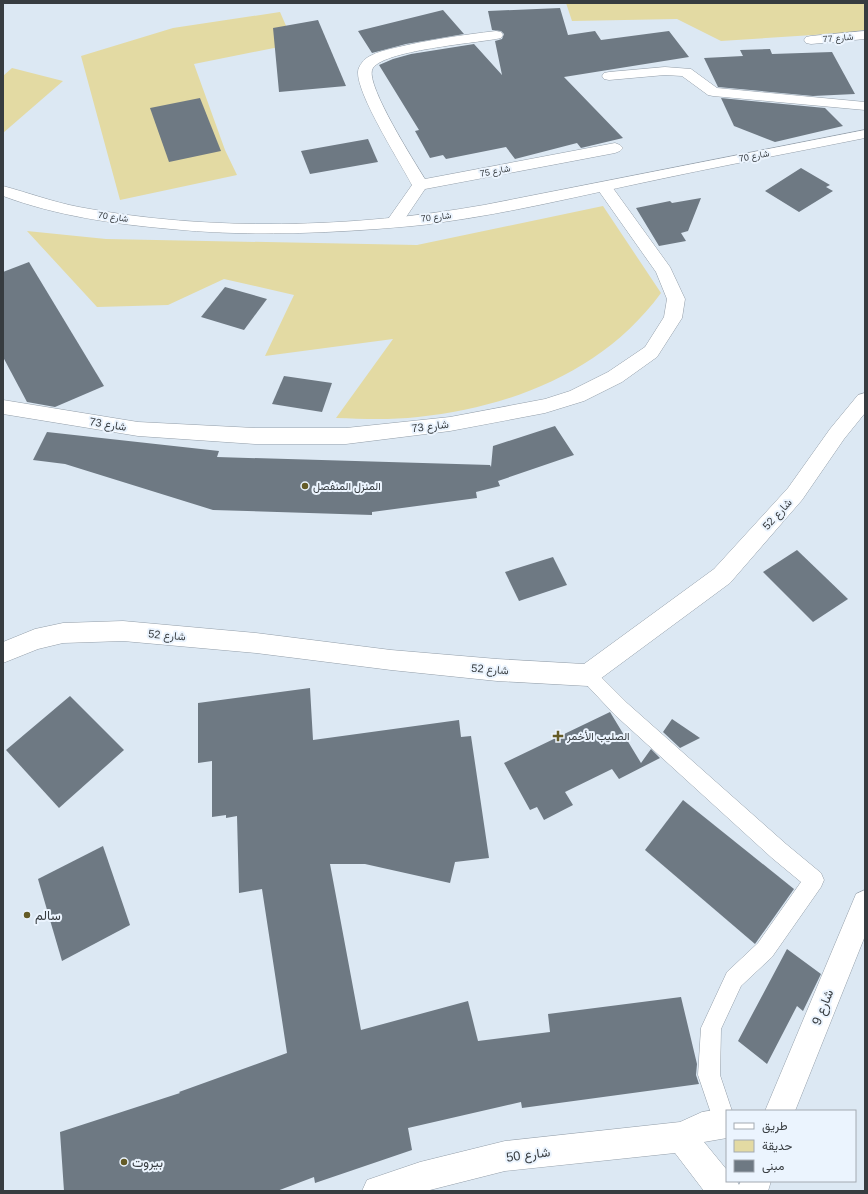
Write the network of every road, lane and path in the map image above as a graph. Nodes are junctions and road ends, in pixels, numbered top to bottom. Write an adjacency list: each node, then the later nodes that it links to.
1 (496, 35): 8 (street)
2 (865, 35): 3 (street, شارع 77)
3 (810, 40)
4 (609, 76): 5 (street)
5 (865, 106)
6 (865, 134): 9 (street, شارع 70)
7 (615, 148): 8 (street, شارع 75)
8 (420, 185): 11 (street)
9 (604, 187): 11 (street, شارع 70); 13 (street, شارع 73)
10 (3, 191): 11 (street, شارع 70)
11 (394, 222)
12 (865, 400): 15 (street, شارع 52)
13 (3, 407)
14 (3, 653): 15 (street, شارع 52)
15 (588, 675): 18 (lane)
16 (865, 903): 17 (street, شارع 9)
17 (780, 1110)
18 (726, 1123): 19 (street, شارع 50)
19 (682, 1137): 20 (street, شارع 50); 21 (street)
20 (378, 1191)
21 (726, 1191)

